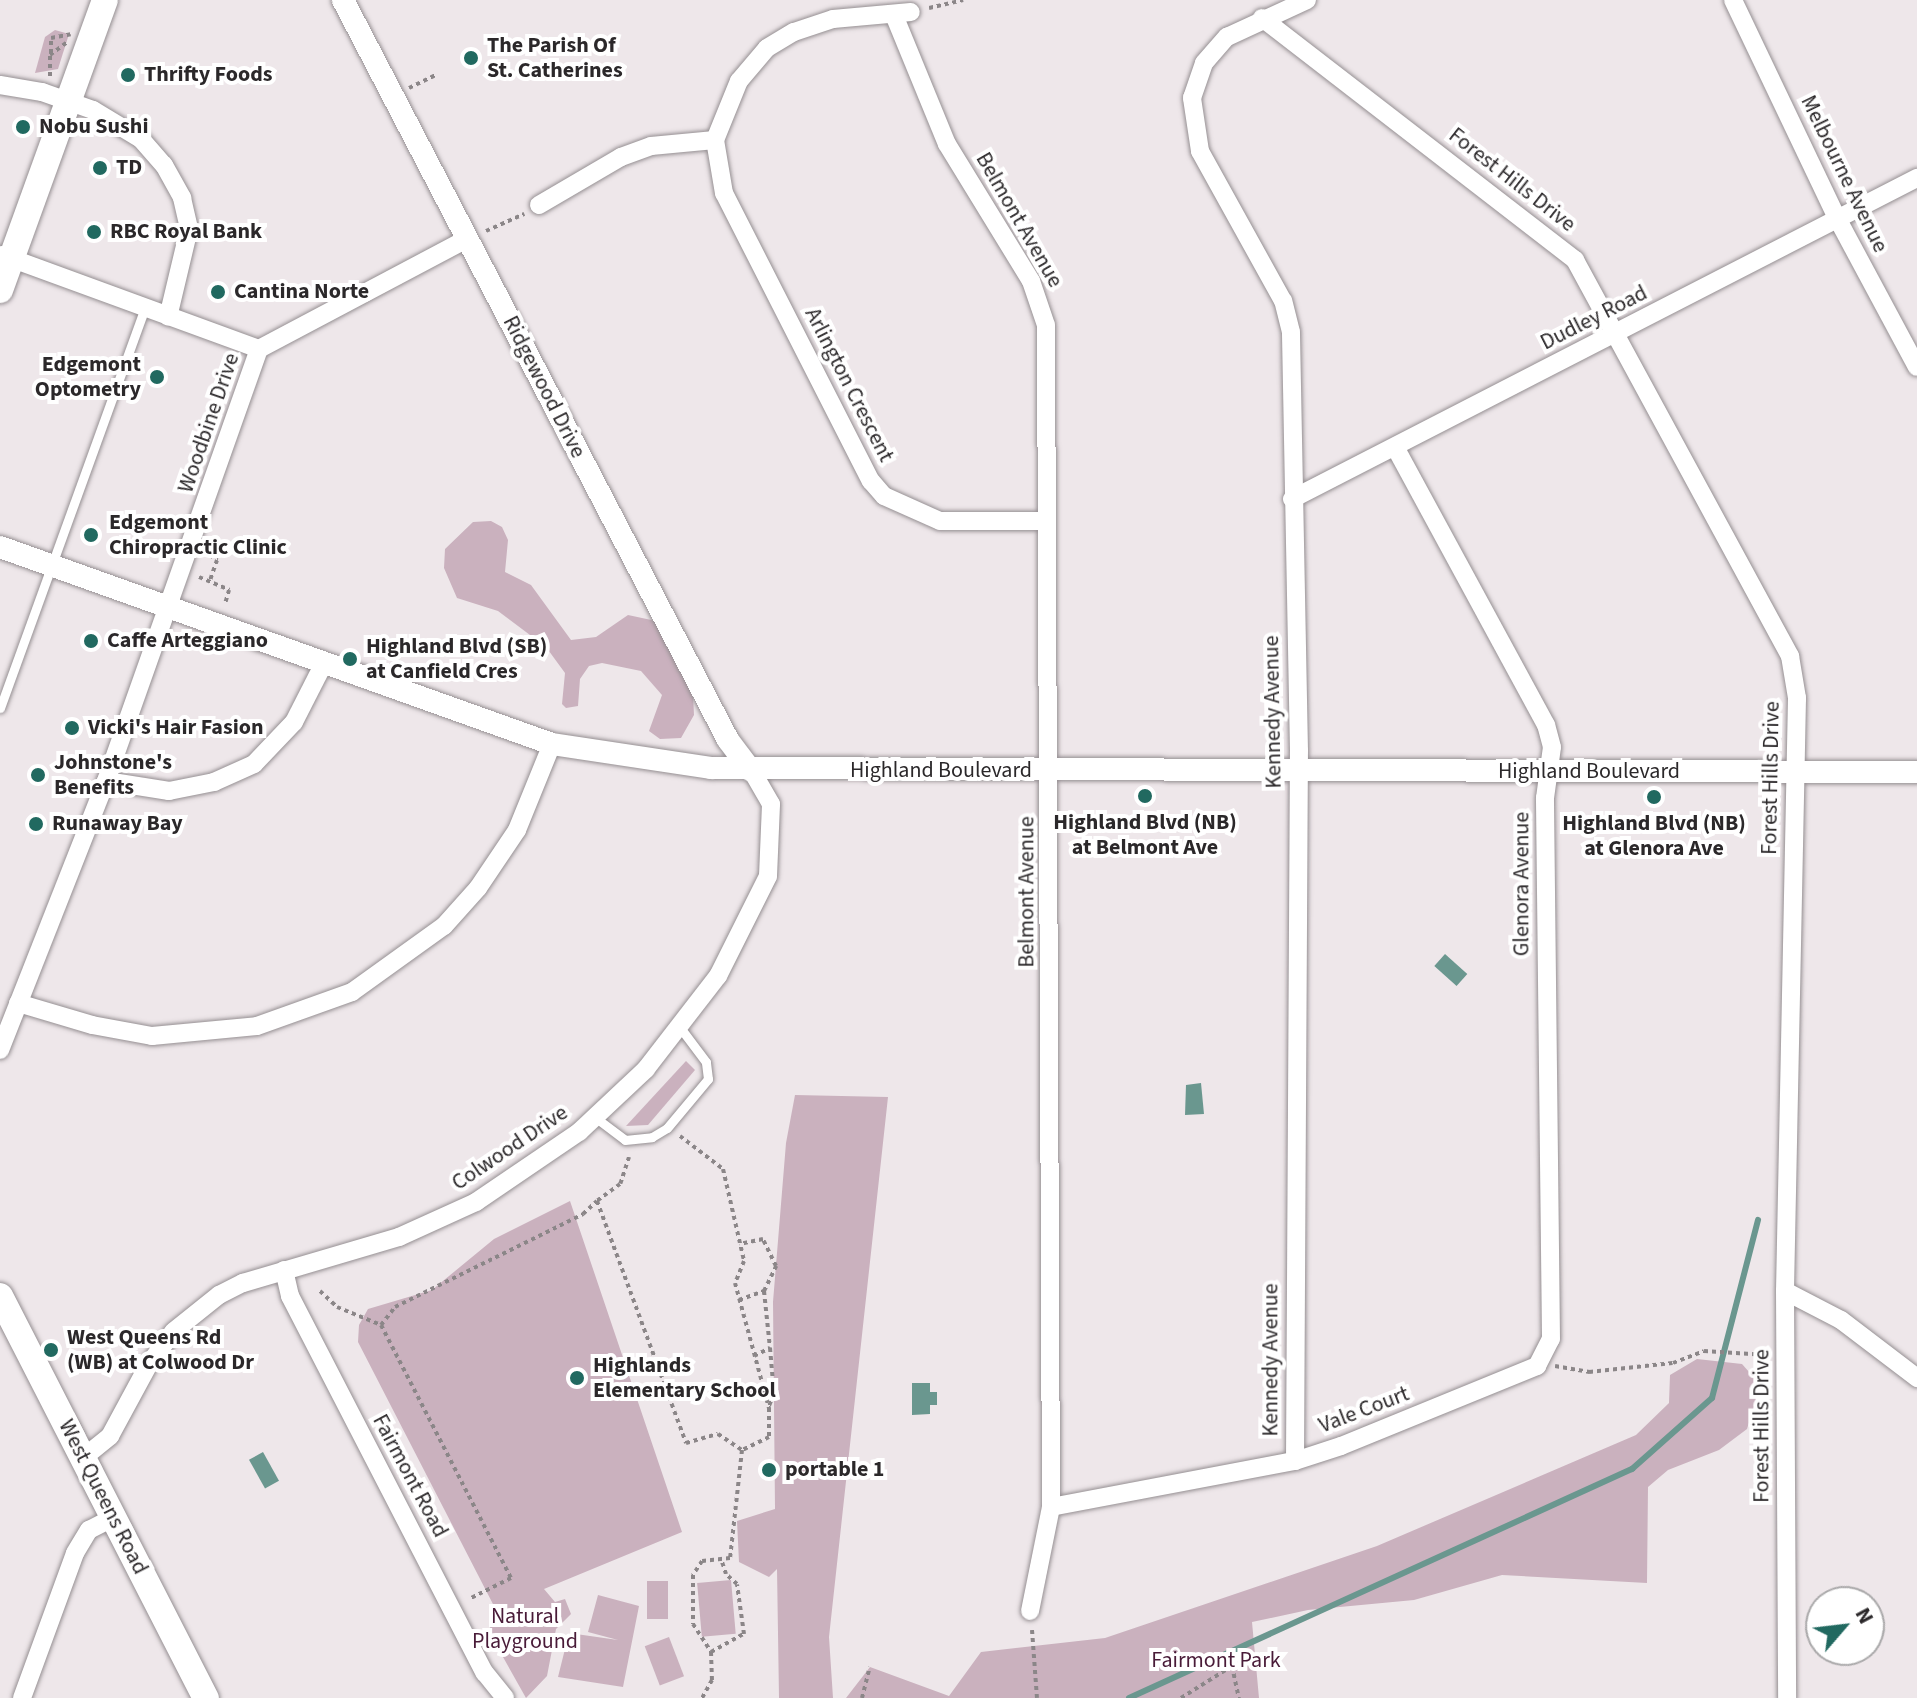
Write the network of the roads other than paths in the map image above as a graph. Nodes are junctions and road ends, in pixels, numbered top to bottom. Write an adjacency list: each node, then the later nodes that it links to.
1 (105, 0): 7 (main road)
2 (343, 0): 12 (street, Ridgewood Drive)
3 (1307, 0): 5 (street, Kennedy Avenue)
4 (1733, 0): 11 (street, Melbourne Avenue)
5 (1262, 18): 17 (street, Forest Hills Drive); 21 (street, Kennedy Avenue)
6 (0, 85): 7 (street)
7 (69, 100): 13 (main road); 16 (street)
8 (715, 140): 10 (street); 22 (street, Arlington Crescent); 22 (street, Belmont Avenue)
9 (1917, 178): 11 (street, Dudley Road)
10 (539, 205)
11 (1837, 218): 17 (street, Dudley Road); 19 (street, Melbourne Avenue)
12 (467, 239): 18 (street); 29 (street, Ridgewood Drive)
13 (6, 256): 14 (main road); 15 (street)
14 (0, 290)
15 (145, 308): 16 (street); 24 (lane)
16 (168, 317): 18 (street)
17 (1614, 335): 20 (street, Dudley Road); 34 (street, Forest Hills Drive)
18 (259, 349): 25 (street, Woodbine Drive)
19 (1917, 367)
20 (1395, 447): 21 (street, Dudley Road); 32 (street, Glenora Avenue)
21 (1292, 499): 31 (street, Kennedy Avenue)
22 (1044, 521): 30 (street, Belmont Avenue)
23 (0, 547): 24 (street, Highland Boulevard)
24 (49, 566): 25 (street, Highland Boulevard); 27 (lane)
25 (166, 610): 26 (street, Highland Boulevard); 35 (street, Woodbine Drive)
26 (323, 665): 28 (street, Highland Boulevard); 35 (street)
27 (1, 703)
28 (552, 744): 29 (street, Highland Boulevard); 36 (street)
29 (751, 770): 30 (street, Highland Boulevard); 37 (street, Colwood Drive)
30 (1050, 771): 31 (street, Highland Boulevard); 47 (street, Belmont Avenue)
31 (1299, 771): 32 (street, Highland Boulevard); 46 (street, Kennedy Avenue)
32 (1550, 772): 34 (street, Highland Boulevard); 43 (street, Glenora Avenue)
33 (1917, 772): 34 (street, Highland Boulevard)
34 (1797, 773): 41 (street, Forest Hills Drive)
35 (106, 781): 36 (street, Woodbine Drive)
36 (18, 1003): 38 (street, Woodbine Drive)
37 (682, 1030): 39 (street, Colwood Drive); 39 (lane)
38 (0, 1050)
39 (596, 1118): 40 (street, Colwood Drive)
40 (284, 1270): 45 (street, Colwood Drive); 50 (street, Fairmont Road)
41 (1785, 1291): 44 (street); 53 (street, Forest Hills Drive)
42 (0, 1296): 45 (main road, West Queens Road)
43 (1537, 1366): 46 (street, Vale Court)
44 (1917, 1378)
45 (83, 1458): 48 (main road, West Queens Road)
46 (1295, 1461): 47 (street, Vale Court)
47 (1051, 1507): 49 (street, Belmont Avenue)
48 (114, 1517): 51 (street); 52 (main road, West Queens Road)
49 (1030, 1611)
50 (493, 1694)
51 (22, 1698)
52 (206, 1698)
53 (1787, 1698)

